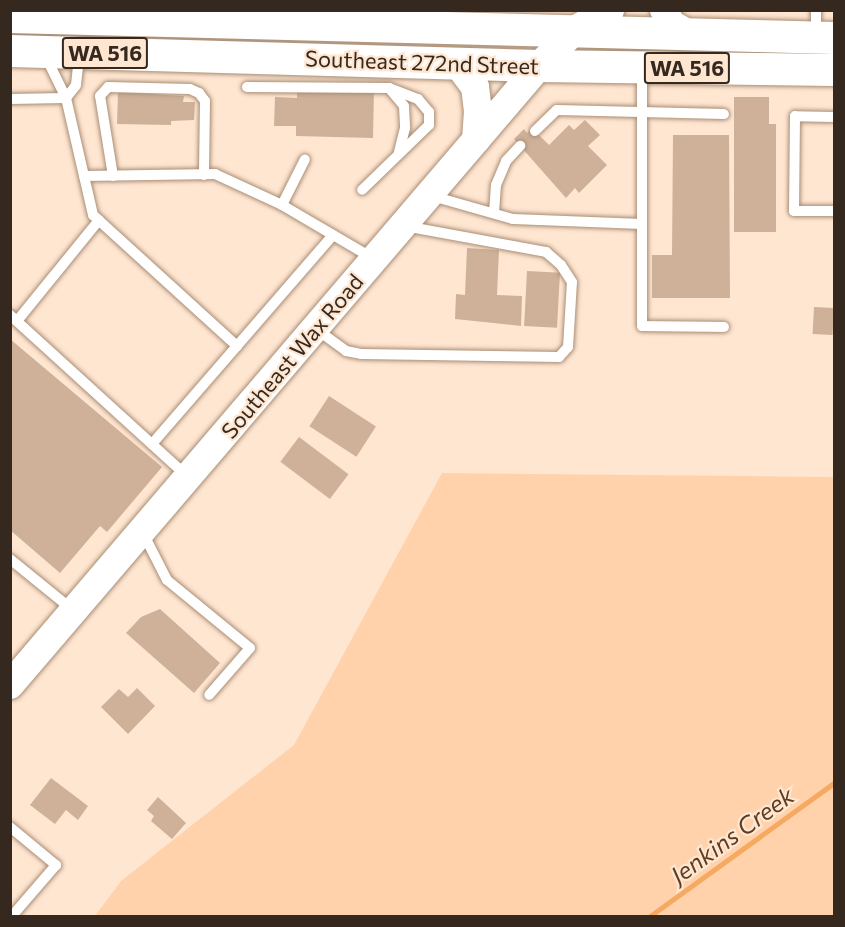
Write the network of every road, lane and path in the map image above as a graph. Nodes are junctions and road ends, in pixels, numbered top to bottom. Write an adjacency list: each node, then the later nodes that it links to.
1 (610, 10): 4 (street, Southeast Wax Road)
2 (664, 10): 6 (street)
3 (10, 17): 4 (main road, Southeast 272nd Street / WA 516)
4 (580, 20): 6 (main road, Southeast 272nd Street / WA 516); 11 (street, Southeast Wax Road)
5 (822, 29): 6 (main road, Southeast 272nd Street / WA 516)
6 (687, 33)
7 (10, 51): 8 (main road, Southeast 272nd Street / WA 516)
8 (43, 51): 9 (main road, Southeast 272nd Street / WA 516); 16 (lane)
9 (79, 52): 10 (main road, Southeast 272nd Street / WA 516); 16 (lane)
10 (457, 63): 11 (main road, Southeast 272nd Street / WA 516); 22 (street)
11 (539, 66): 12 (main road, Southeast 272nd Street / WA 516); 22 (street, Southeast Wax Road)
12 (642, 68): 13 (main road, Southeast 272nd Street / WA 516); 18 (lane)
13 (834, 70)
14 (247, 87): 15 (lane)
15 (389, 88): 24 (lane); 24 (lane)
16 (66, 98): 17 (lane); 27 (lane)
17 (10, 99)
18 (642, 113): 19 (lane); 21 (lane); 35 (lane)
19 (724, 114)
20 (834, 117): 32 (lane)
21 (535, 131)
22 (476, 140): 30 (street, Southeast Wax Road)
23 (520, 146): 33 (lane)
24 (399, 153): 29 (lane)
25 (304, 159): 31 (lane)
26 (204, 174): 28 (lane); 28 (lane); 31 (lane)
27 (84, 176): 28 (lane); 34 (lane)
28 (113, 176)
29 (362, 190)
30 (429, 195): 33 (lane); 36 (street, Southeast Wax Road)
31 (282, 205): 37 (lane)
32 (834, 211)
33 (494, 213): 35 (lane)
34 (99, 220): 39 (lane); 42 (lane)
35 (642, 224): 40 (lane)
36 (403, 226): 38 (street, Southeast Wax Road); 41 (lane)
37 (333, 235): 38 (lane); 42 (lane)
38 (374, 259): 41 (street, Southeast Wax Road)
39 (14, 318): 43 (lane)
40 (724, 327)
41 (315, 328): 44 (street, Southeast Wax Road)
42 (237, 346): 43 (lane)
43 (152, 444): 44 (lane)
44 (188, 477): 45 (street, Southeast Wax Road)
45 (142, 531): 47 (street, Southeast Wax Road); 49 (lane)
46 (10, 560): 47 (lane)
47 (74, 611): 48 (street, Southeast Wax Road)
48 (10, 685)
49 (209, 695)
50 (10, 827): 51 (lane)
51 (12, 916)

